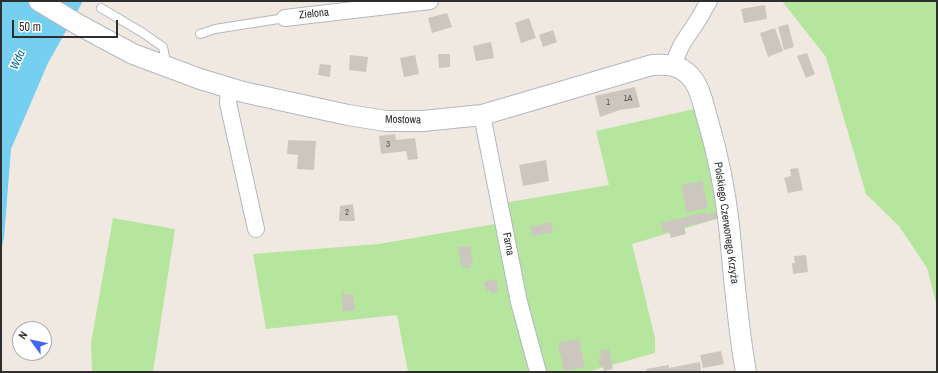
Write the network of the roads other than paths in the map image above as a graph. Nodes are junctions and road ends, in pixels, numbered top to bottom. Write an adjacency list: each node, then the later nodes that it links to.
1 (39, 1): 8 (street, Mostowa)
2 (430, 1): 5 (street, Zielona)
3 (709, 1): 7 (street)
4 (100, 8): 8 (lane)
5 (286, 18): 6 (lane, Zielona)
6 (200, 34)
7 (674, 65): 10 (street, Mostowa); 13 (street, Polskiego Czerwonego Krzyża)
8 (164, 66): 9 (street, Mostowa)
9 (229, 88): 10 (street, Mostowa); 11 (street)
10 (482, 115): 12 (street, Farna)
11 (256, 229)
12 (538, 372)
13 (746, 372)

